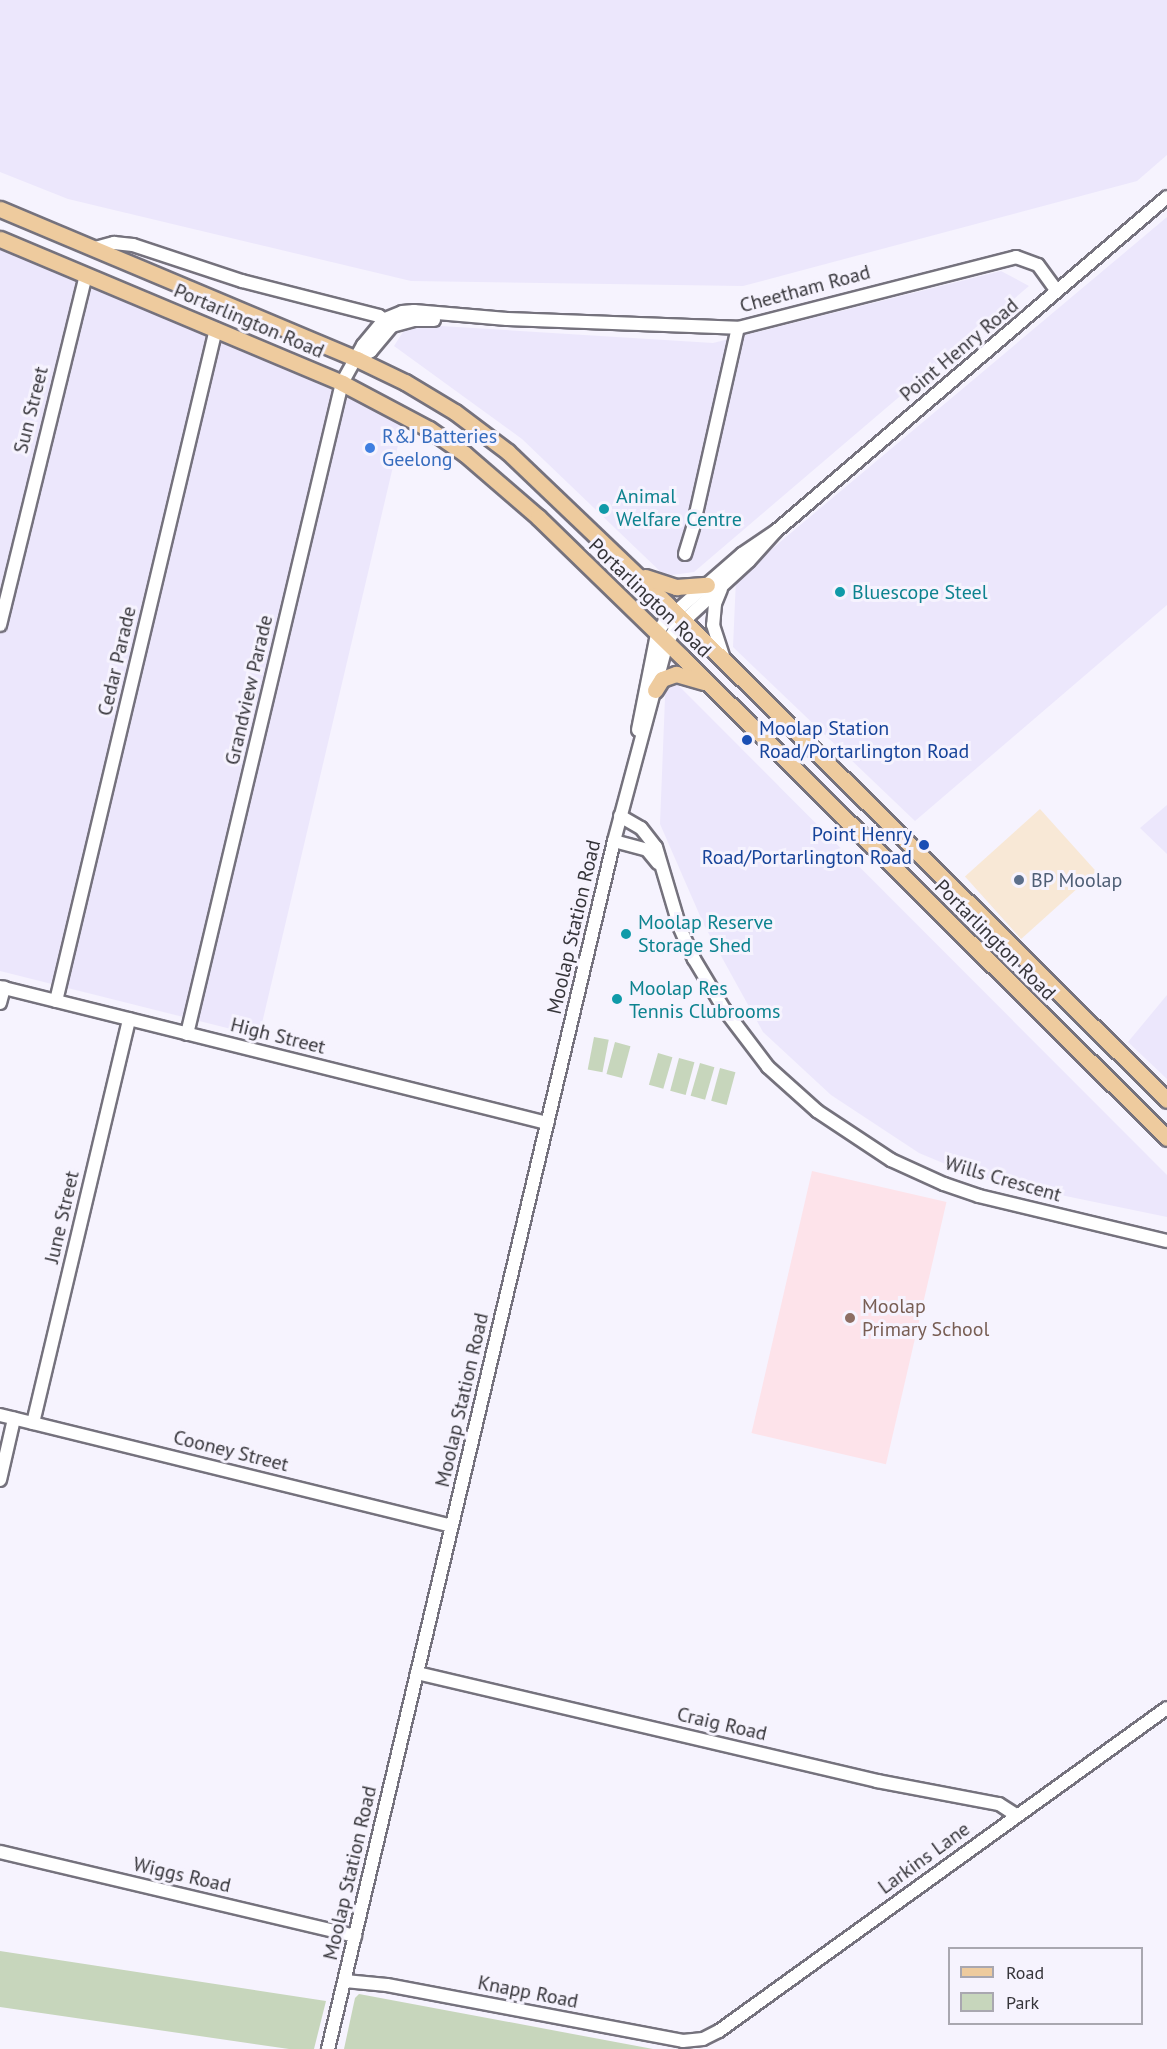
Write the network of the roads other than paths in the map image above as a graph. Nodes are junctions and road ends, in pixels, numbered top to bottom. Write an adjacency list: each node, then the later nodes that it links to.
1 (1167, 197): 6 (street, Point Henry Road)
2 (0, 209): 4 (main road, Portarlington Road)
3 (0, 239): 5 (main road, Portarlington Road)
4 (95, 248): 7 (street); 10 (main road, Portarlington Road)
5 (86, 275): 9 (main road, Portarlington Road); 18 (street, Sun Street)
6 (1058, 291): 8 (street, Cheetham Road); 12 (street, Point Henry Road)
7 (389, 323): 8 (street, Cheetham Road); 10 (street)
8 (738, 328): 13 (street)
9 (216, 329): 11 (main road, Portarlington Road); 28 (street, Cedar Parade)
10 (357, 359): 11 (street, Grandview Parade); 14 (main road, Portarlington Road)
11 (342, 384): 19 (main road, Portarlington Road); 31 (street, Grandview Parade)
12 (776, 531): 15 (street, Point Henry Road); 16 (street, Point Henry Road)
13 (685, 554)
14 (630, 567): 15 (main road); 17 (main road, Portarlington Road)
15 (707, 585): 17 (street, Point Henry Road)
16 (723, 585): 17 (street, Point Henry Road); 20 (street)
17 (679, 616): 19 (street, Point Henry Road); 20 (main road, Portarlington Road)
18 (0, 624)
19 (662, 638): 21 (main road, Portarlington Road); 22 (street, Moolap Station Road); 23 (street, Moolap Station Road)
20 (725, 661): 32 (main road, Portarlington Road)
21 (707, 683): 22 (main road); 34 (main road, Portarlington Road)
22 (655, 690): 23 (street, Moolap Station Road)
23 (633, 761): 24 (street, Moolap Station Road)
24 (620, 816): 25 (street, Moolap Station Road); 26 (street, Wills Crescent)
25 (614, 841): 26 (street); 33 (street, Moolap Station Road)
26 (661, 866): 35 (street, Wills Crescent)
27 (2, 988): 28 (street, High Street); 29 (street)
28 (56, 1001): 30 (street, High Street)
29 (0, 1003)
30 (129, 1019): 31 (street, High Street); 38 (street, June Street)
31 (188, 1034): 33 (street, High Street)
32 (1167, 1100)
33 (547, 1123): 40 (street, Moolap Station Road)
34 (1167, 1138)
35 (1167, 1241)
36 (0, 1415): 37 (street, Cooney Street)
37 (14, 1419): 38 (street, Cooney Street); 39 (street)
38 (33, 1423): 40 (street, Cooney Street)
39 (0, 1480)
40 (452, 1526): 41 (street, Moolap Station Road)
41 (417, 1673): 43 (street, Craig Road); 45 (street, Moolap Station Road)
42 (1167, 1708): 43 (street, Larkins Lane)
43 (1016, 1815): 47 (street, Larkins Lane)
44 (0, 1851): 45 (street, Wiggs Road)
45 (355, 1936): 46 (street, Moolap Station Road)
46 (345, 1981): 47 (street, Knapp Road); 48 (street, Moolap Station Road)
47 (703, 2039)
48 (328, 2049)

